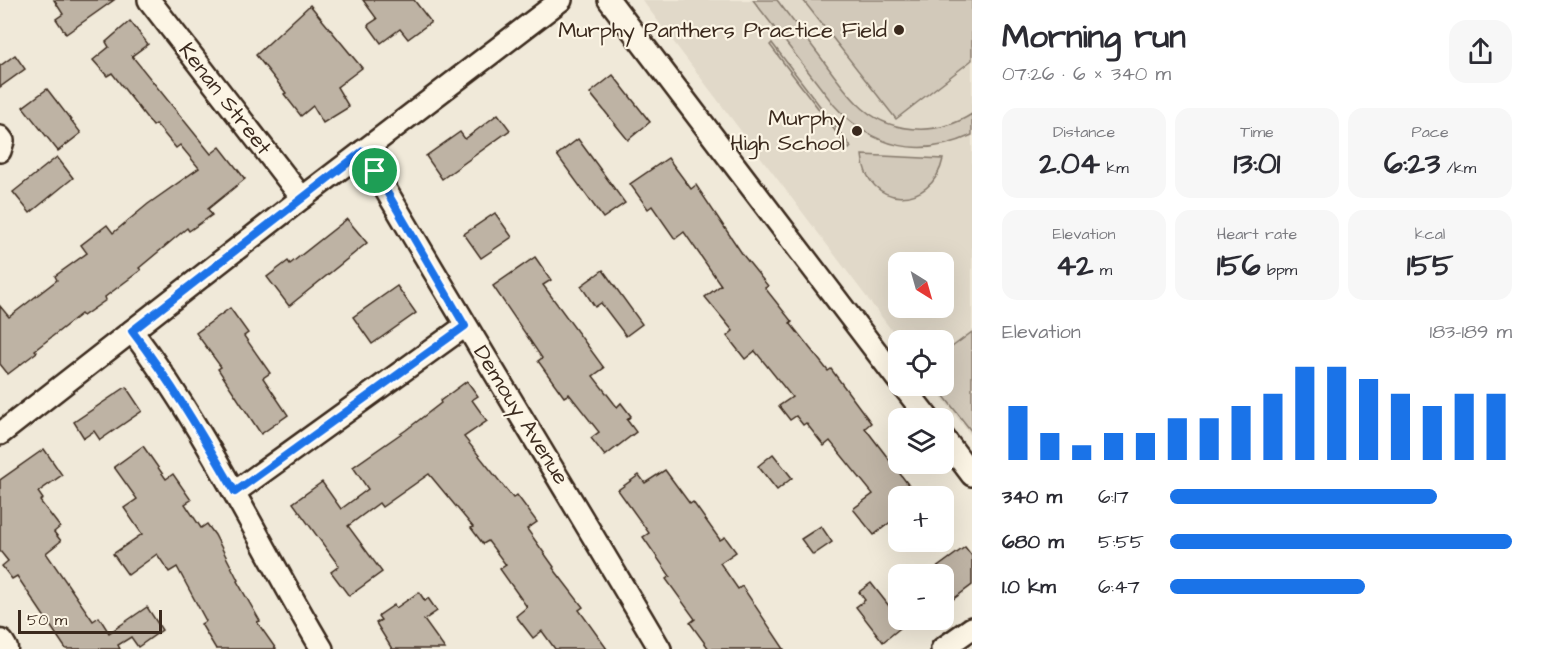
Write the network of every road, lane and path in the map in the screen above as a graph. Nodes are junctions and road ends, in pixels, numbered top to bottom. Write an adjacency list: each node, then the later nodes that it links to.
1 (149, 0): 7 (street, Kenan Street)
2 (561, 0): 6 (street)
3 (609, 0): 10 (street)
4 (0, 137): 5 (street)
5 (0, 151)
6 (363, 151): 7 (street); 8 (street, Demouy Avenue)
7 (302, 198): 9 (street)
8 (465, 326): 16 (street); 21 (street, Demouy Avenue)
9 (132, 331): 13 (street); 16 (street)
10 (888, 367)
11 (911, 396): 12 (street)
12 (920, 408)
13 (0, 434)
14 (954, 451): 15 (street)
15 (972, 475)
16 (235, 492): 20 (street)
17 (972, 628): 22 (street)
18 (0, 644): 19 (street)
19 (3, 649)
20 (321, 649)
21 (660, 649)
22 (942, 649)

